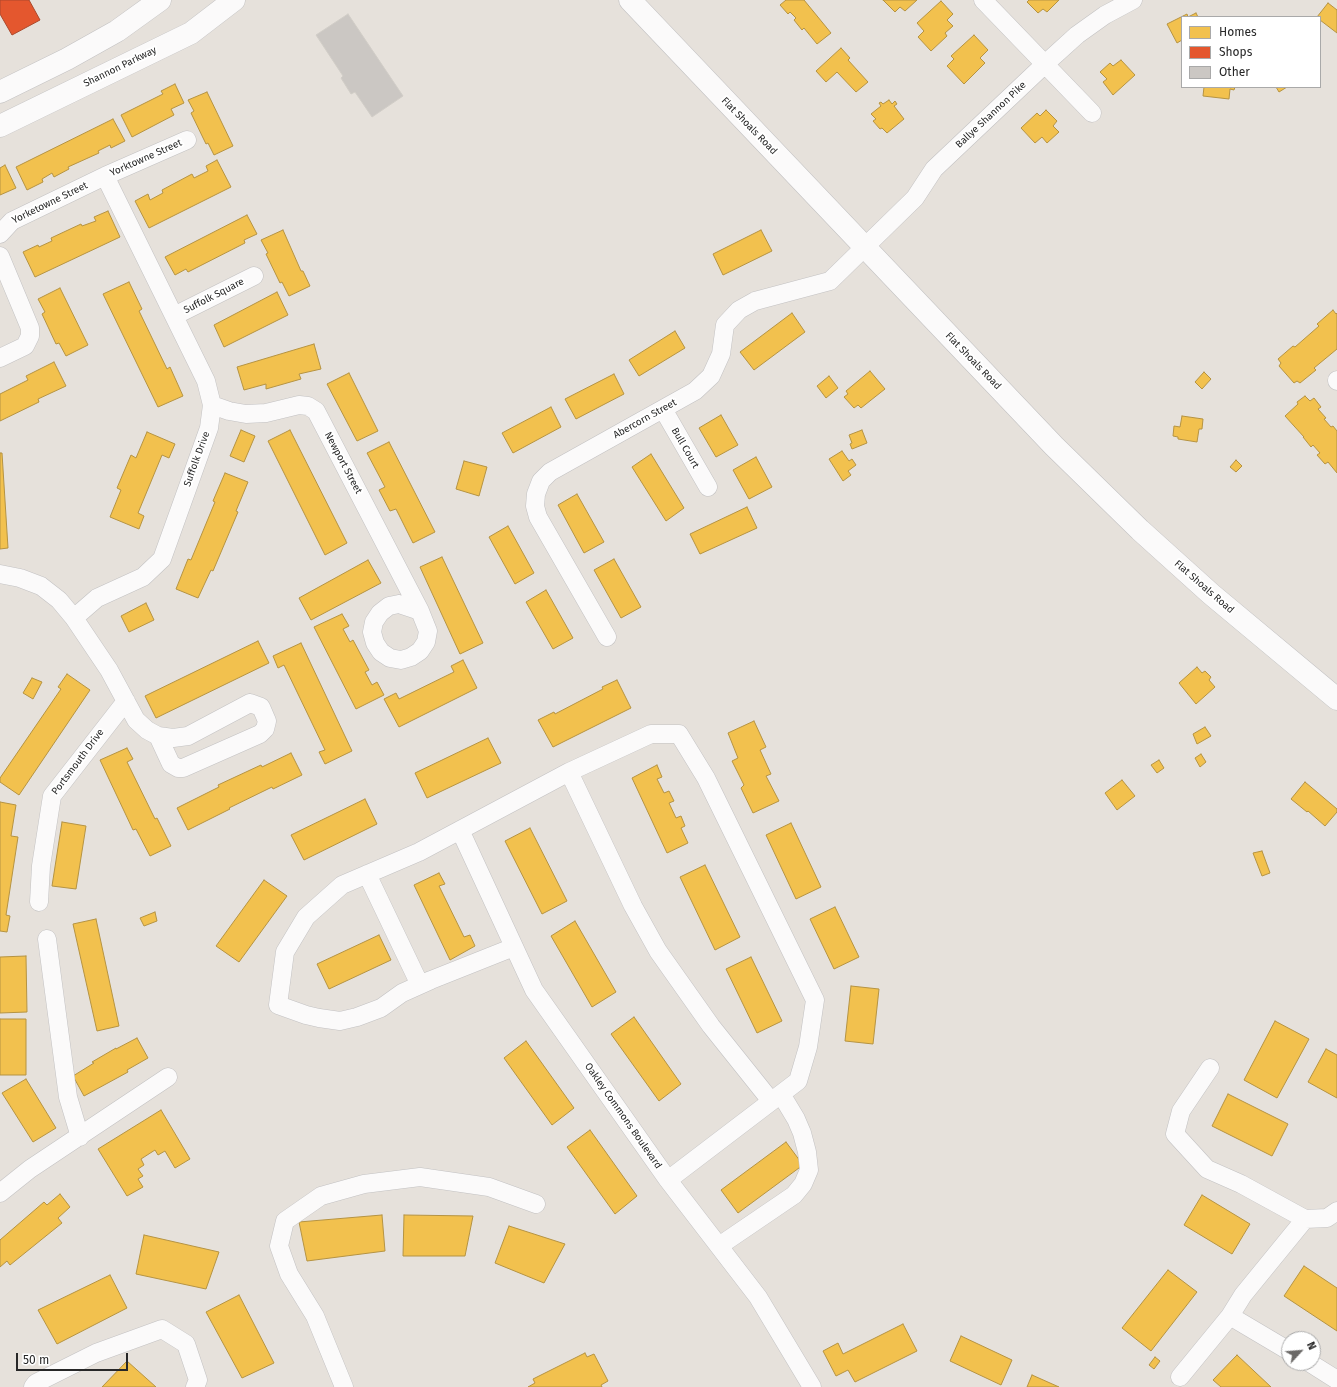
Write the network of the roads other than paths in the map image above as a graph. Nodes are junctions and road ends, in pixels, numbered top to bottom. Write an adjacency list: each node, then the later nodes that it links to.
1 (160, 0): 7 (street)
2 (234, 0): 9 (street, Shannon Parkway)
3 (630, 0): 13 (street, Flat Shoals Road)
4 (982, 0): 6 (street)
5 (1133, 0): 6 (street, Ballye Shannon Pike)
6 (1045, 64): 8 (street); 13 (street, Ballye Shannon Pike)
7 (0, 92)
8 (1092, 113)
9 (0, 126)
10 (187, 140): 11 (street, Yorktowne Street)
11 (105, 176): 12 (street, Yorketowne Street); 16 (street, Suffolk Drive)
12 (0, 234)
13 (865, 248): 19 (street, Abercorn Street); 25 (street, Flat Shoals Road)
14 (0, 256): 17 (street)
15 (254, 276): 16 (street, Suffolk Square)
16 (174, 316): 18 (street, Suffolk Drive)
17 (0, 358)
18 (212, 405): 22 (street, Newport Street); 23 (street, Suffolk Drive)
19 (663, 409): 20 (street, Bull Court); 24 (street, Abercorn Street)
20 (708, 487)
21 (0, 574): 23 (street)
22 (420, 611)
23 (74, 618): 26 (street)
24 (607, 637)
25 (1336, 696)
26 (126, 701): 27 (street); 31 (street, Portsmouth Drive)
27 (158, 736): 27 (street)
28 (569, 772): 29 (street); 37 (street); 37 (street)
29 (460, 830): 30 (street); 33 (street, Oakley Commons Boulevard)
30 (367, 874): 34 (street); 34 (street)
31 (39, 902)
32 (47, 939): 38 (street)
33 (514, 947): 34 (street); 39 (street, Oakley Commons Boulevard)
34 (420, 985)
35 (1210, 1068): 43 (street)
36 (168, 1077): 38 (street)
37 (776, 1098): 39 (street); 44 (street)
38 (80, 1137): 40 (street)
39 (668, 1180): 44 (street, Oakley Commons Boulevard)
40 (0, 1193)
41 (536, 1204): 52 (street)
42 (1337, 1211): 43 (street)
43 (1305, 1219): 45 (street)
44 (719, 1246): 53 (street, Oakley Commons Boulevard)
45 (1230, 1316): 46 (street); 48 (street)
46 (1281, 1346)
47 (1321, 1370): 49 (street)
48 (1180, 1378)
49 (1337, 1380)
50 (33, 1387): 51 (street)
51 (195, 1387)
52 (344, 1387)
53 (812, 1387)

